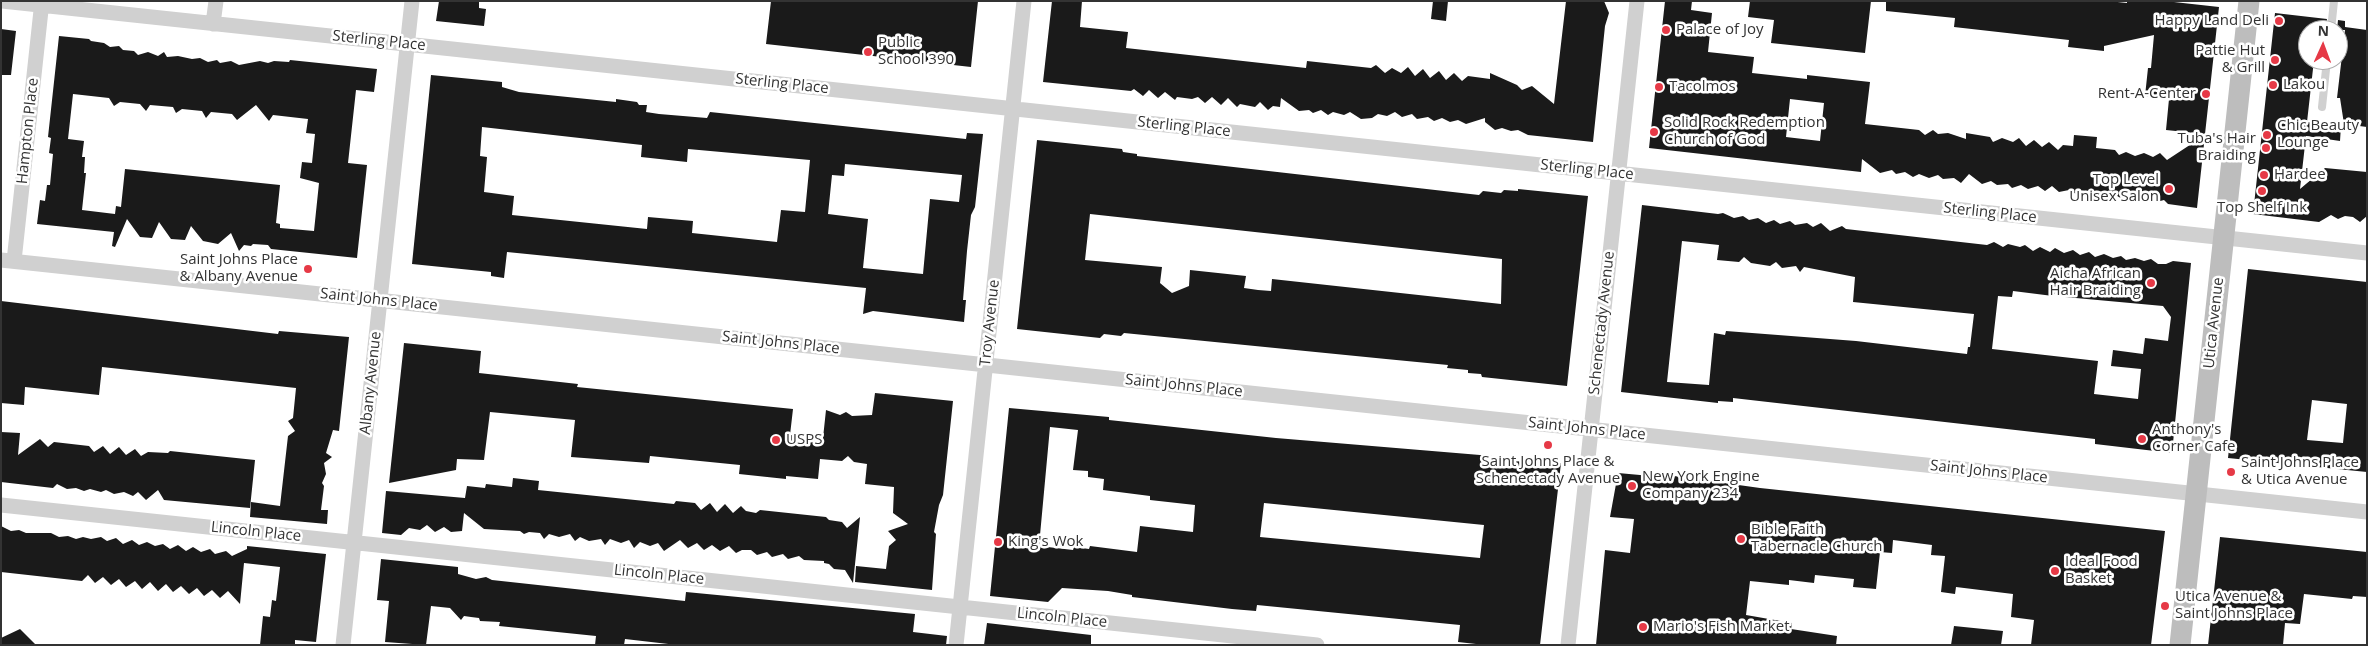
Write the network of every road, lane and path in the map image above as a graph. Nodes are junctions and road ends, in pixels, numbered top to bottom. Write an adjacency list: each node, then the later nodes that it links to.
1 (2, 1): 8 (street, Sterling Place)
2 (216, 1): 10 (street)
3 (412, 1): 11 (street, Albany Avenue)
4 (1024, 1): 14 (street, Troy Avenue)
5 (1636, 1): 15 (street, Schenectady Avenue)
6 (2248, 1): 16 (main road, Utica Avenue)
7 (2334, 1): 9 (lane)
8 (42, 3): 10 (street, Sterling Place); 18 (street, Hampton Place)
9 (2332, 20)
10 (214, 24): 11 (street, Sterling Place)
11 (407, 44): 14 (street, Sterling Place); 19 (street, Albany Avenue)
12 (2326, 70): 13 (lane)
13 (2322, 107)
14 (1013, 109): 15 (street, Sterling Place); 20 (street, Troy Avenue)
15 (1618, 173): 16 (street, Sterling Place); 21 (street, Schenectady Avenue)
16 (2223, 238): 17 (street, Sterling Place); 22 (main road, Utica Avenue)
17 (2367, 253)
18 (8, 260): 19 (street, Saint Johns Place)
19 (380, 301): 20 (street, Saint Johns Place); 25 (street, Albany Avenue)
20 (985, 364): 21 (street, Saint Johns Place); 26 (street, Troy Avenue)
21 (1591, 429): 22 (street, Saint Johns Place); 30 (street, Schenectady Avenue)
22 (2196, 494): 24 (street, Saint Johns Place); 31 (main road, Utica Avenue)
23 (1, 505): 25 (street, Lincoln Place)
24 (2367, 512)
25 (354, 542): 26 (street, Lincoln Place); 27 (street, Albany Avenue)
26 (960, 607): 28 (street, Troy Avenue); 29 (street, Lincoln Place)
27 (344, 645)
28 (956, 645)
29 (1317, 645)
30 (1568, 645)
31 (2180, 645)

